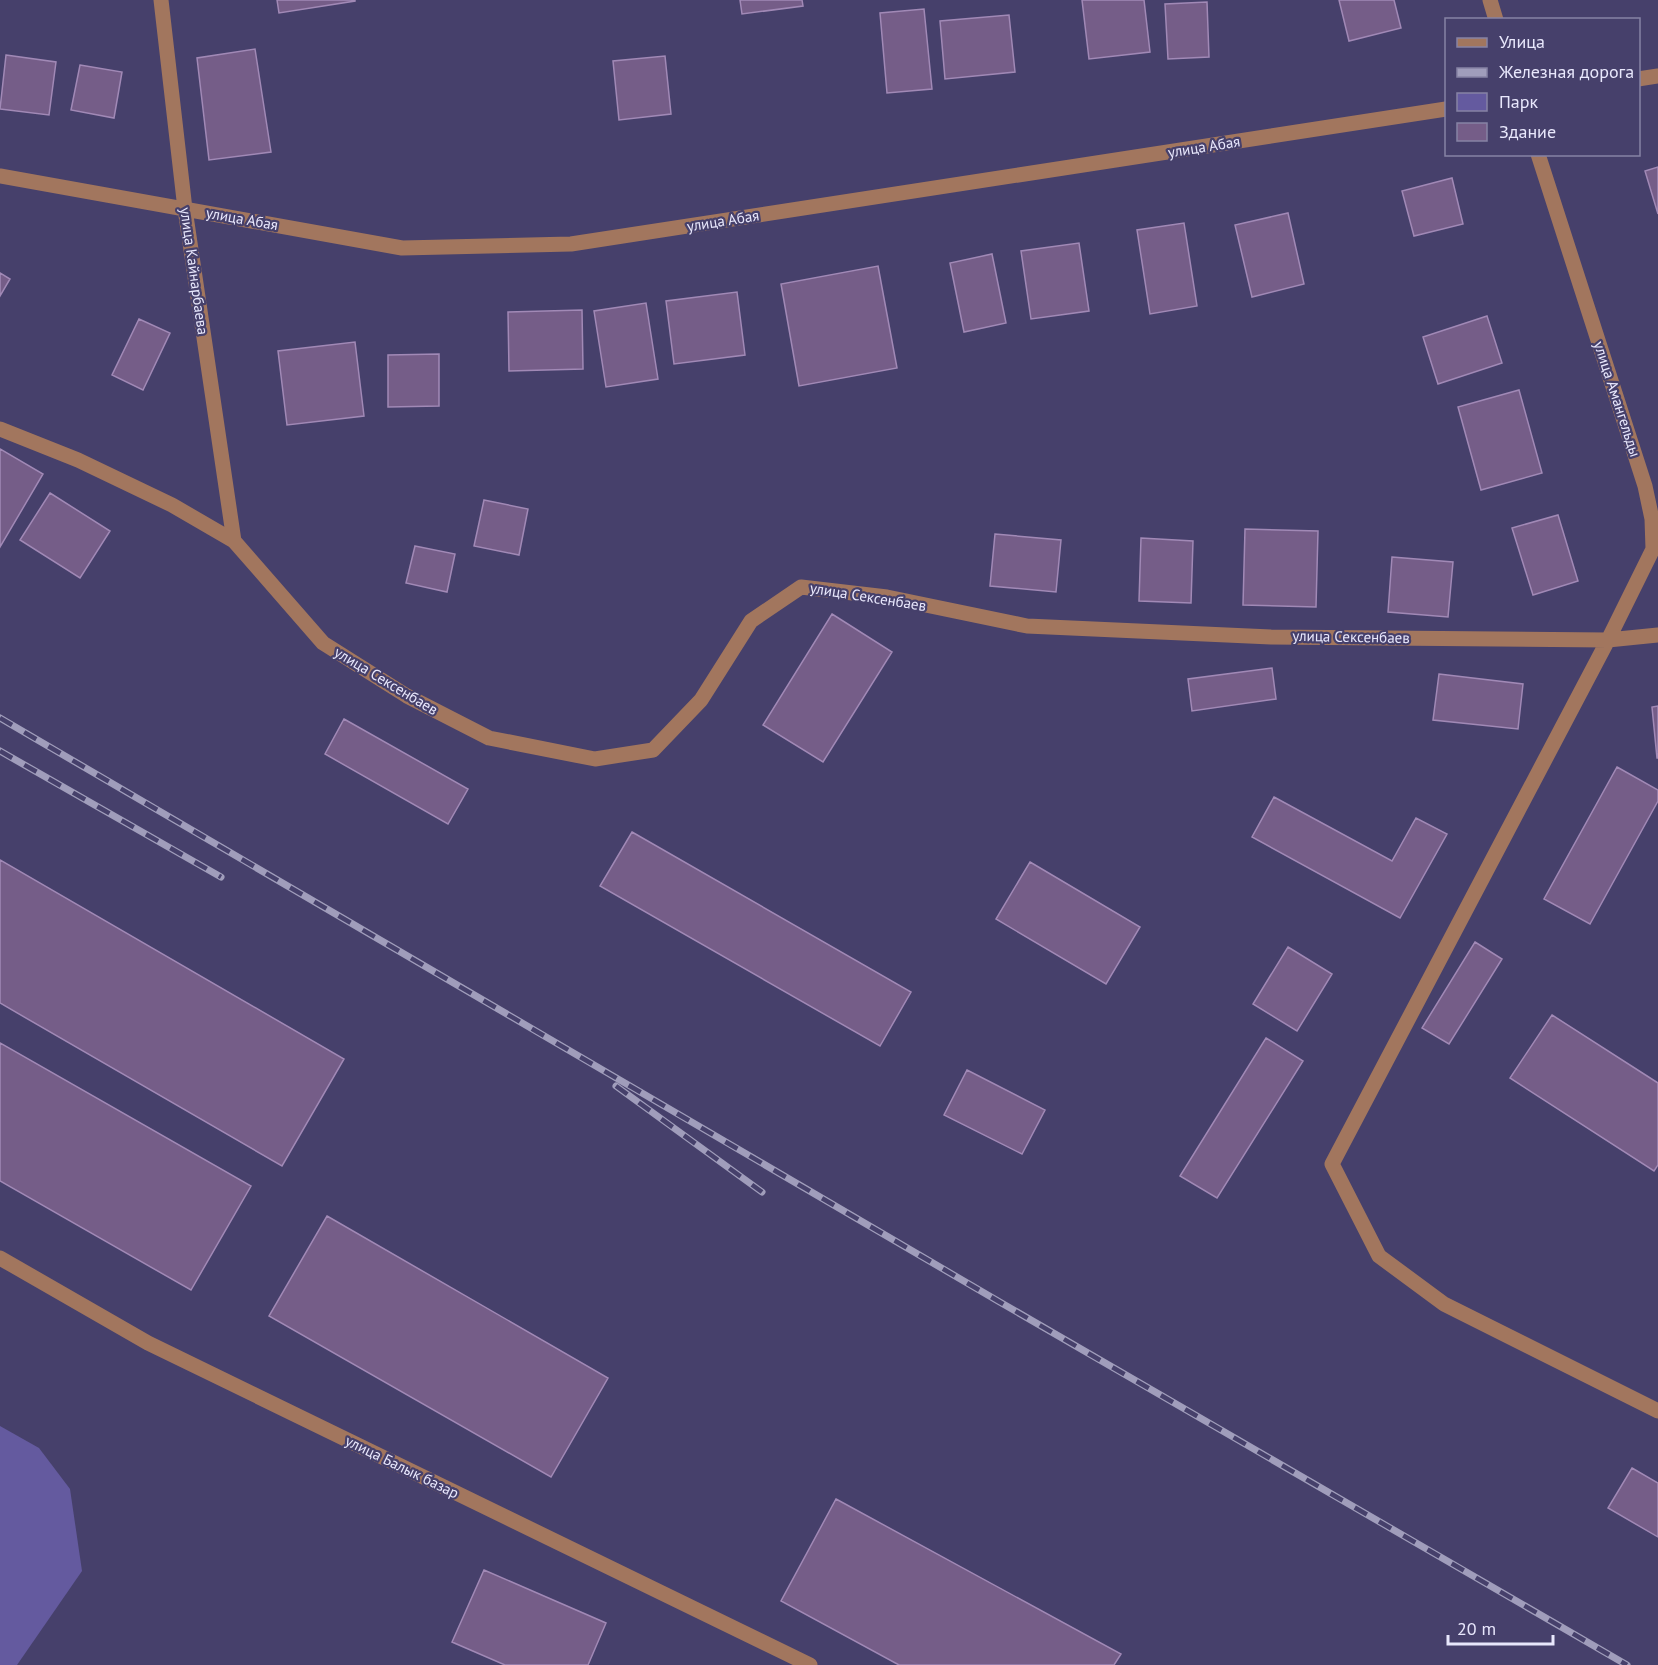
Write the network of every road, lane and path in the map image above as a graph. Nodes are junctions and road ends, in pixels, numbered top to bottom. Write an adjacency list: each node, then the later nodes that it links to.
1 (161, 0): 9 (street, улица Кайнарбаева)
2 (1490, 0): 3 (street)
3 (1495, 18)
4 (1658, 76): 5 (street)
5 (1640, 79)
6 (1445, 109): 9 (street, улица Абая)
7 (1539, 156): 13 (street, улица Амангельды)
8 (0, 176): 9 (street, улица Абая)
9 (184, 209): 11 (street, улица Кайнарбаева)
10 (0, 429): 11 (street, улица Сексенбаев)
11 (234, 541): 13 (street, улица Сексенбаев)
12 (1658, 635): 13 (street, улица Сексенбаев)
13 (1608, 640): 15 (street, улица Амангельды)
14 (0, 1258): 16 (street, улица Балык базар)
15 (1658, 1411)
16 (810, 1665)

